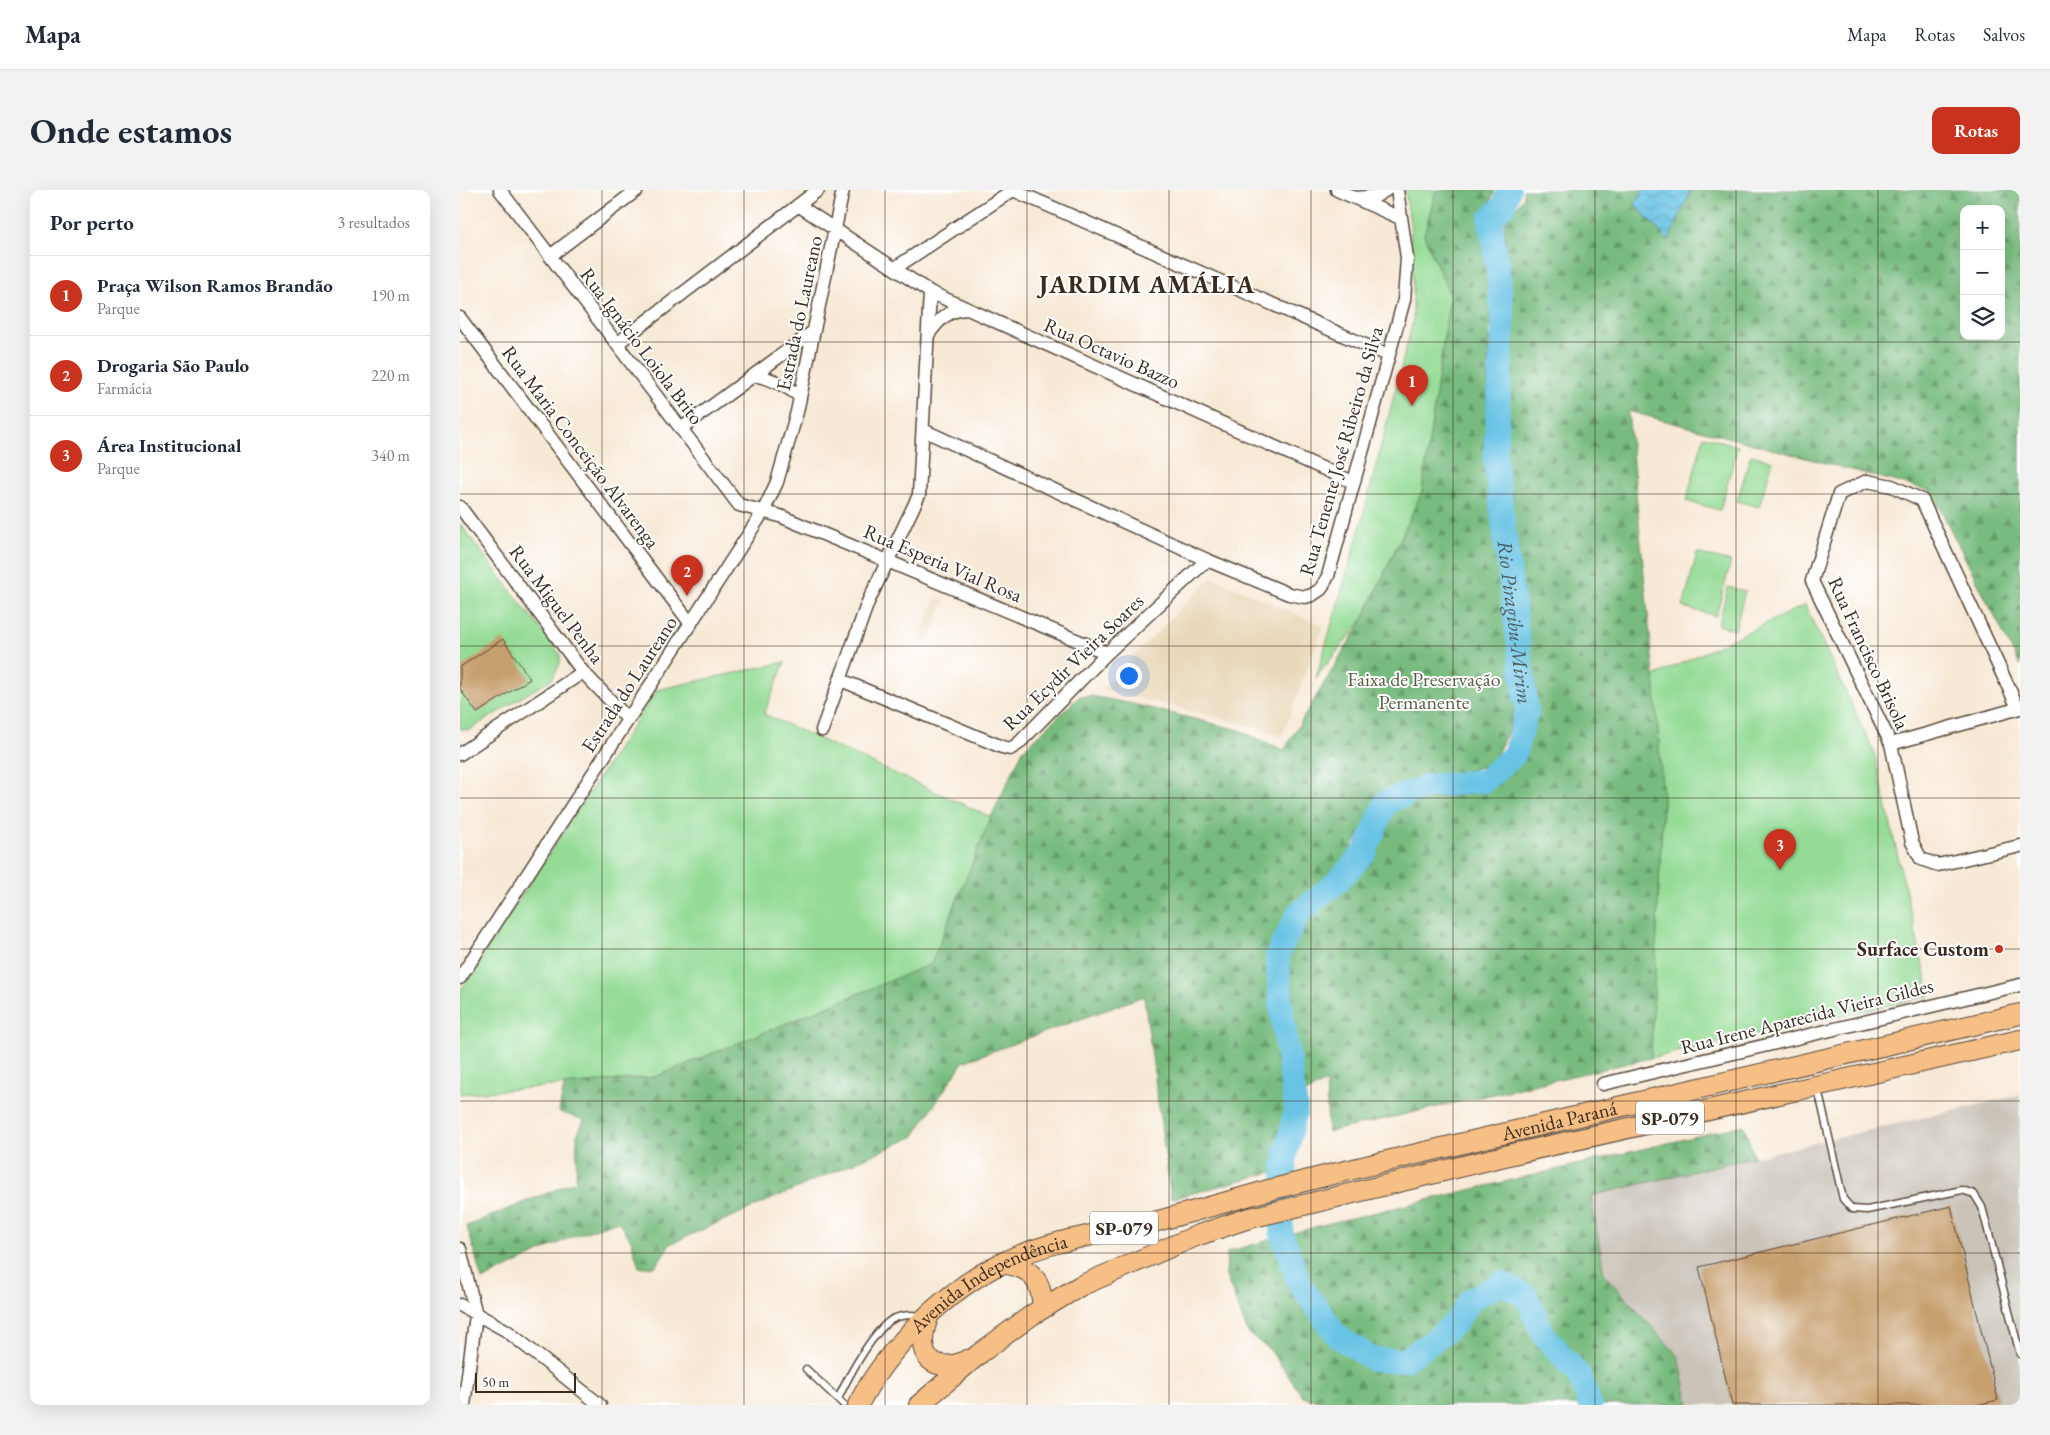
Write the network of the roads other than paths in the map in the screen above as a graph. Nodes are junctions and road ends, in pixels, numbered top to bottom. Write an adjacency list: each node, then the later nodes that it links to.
1 (500, 190): 14 (street, Rua Ignácio Loiola Brito)
2 (637, 190): 14 (street)
3 (818, 190): 10 (street)
4 (843, 190): 12 (street, Estrada do Laureano)
5 (1013, 190): 16 (street); 23 (street)
6 (1337, 190): 9 (street)
7 (1386, 190): 9 (street)
8 (1397, 190): 11 (street, Rua Tenente José Ribeiro da Silva)
9 (1354, 197): 11 (street)
10 (798, 205): 12 (street, Rua Octavio Bazzo); 22 (street)
11 (1400, 218): 23 (street, Rua Tenente José Ribeiro da Silva)
12 (836, 231): 13 (street, Rua Octavio Bazzo); 15 (street, Estrada do Laureano)
13 (861, 248): 15 (street); 16 (street, Rua Octavio Bazzo)
14 (550, 256): 22 (street, Rua Ignácio Loiola Brito)
15 (830, 258): 20 (street, Estrada do Laureano)
16 (895, 268): 17 (street, Rua Octavio Bazzo)
17 (930, 292): 18 (street, Rua Octavio Bazzo); 21 (street)
18 (970, 309): 21 (street); 28 (street, Rua Octavio Bazzo)
19 (460, 318): 33 (street, Rua Maria Conceição Alvarenga)
20 (814, 331): 24 (street); 25 (street, Estrada do Laureano)
21 (928, 334): 27 (street)
22 (618, 343): 26 (street, Rua Ignácio Loiola Brito)
23 (1388, 355): 28 (street, Rua Tenente José Ribeiro da Silva)
24 (754, 376): 25 (street); 26 (street)
25 (800, 396): 30 (street, Estrada do Laureano)
26 (682, 428): 30 (street, Rua Ignácio Loiola Brito)
27 (924, 430): 31 (street); 32 (street, Rua Tenente José Ribeiro da Silva)
28 (1353, 482): 32 (street, Rua Tenente José Ribeiro da Silva)
29 (460, 507): 35 (street, Rua Miguel Penha)
30 (763, 512): 31 (street, Rua Esperia Vial Rosa); 33 (street, Estrada do Laureano)
31 (888, 560): 34 (street, Rua Esperia Vial Rosa); 36 (street)
32 (1208, 560): 34 (street, Rua Ecydir Vieira Soares)
33 (691, 624): 38 (street, Estrada do Laureano)
34 (1106, 653): 36 (street, Rua Ecydir Vieira Soares)
35 (583, 672): 38 (street, Rua Miguel Penha); 41 (street)
36 (841, 680): 39 (street)
37 (2019, 708): 40 (street); 40 (street, Rua Francisco Brisola)
38 (628, 720): 43 (street, Estrada do Laureano)
39 (822, 730)
40 (1891, 744): 42 (street, Rua Francisco Brisola)
41 (461, 752)
42 (2020, 846)
43 (460, 978)
44 (2020, 985): 47 (street, Rua Irene Aparecida Vieira Gildes)
45 (2020, 1014): 49 (main road, Avenida Paraná / SP-079)
46 (2020, 1040): 48 (main road, Avenida Paraná / SP-079)
47 (1602, 1084)
48 (1817, 1085): 53 (main road, Avenida Paraná / SP-079); 57 (lane)
49 (1246, 1196): 51 (main road, Avenida Independência / SP-079)
50 (460, 1249): 54 (street)
51 (1002, 1263): 53 (main road); 55 (main road, Avenida Independência / SP-079)
52 (460, 1305): 54 (street)
53 (1043, 1308): 56 (main road, SP-079)
54 (476, 1315): 60 (street); 61 (street)
55 (928, 1317): 56 (main road); 59 (lane); 63 (main road, Avenida Independência / SP-079)
56 (979, 1354): 64 (main road, SP-079)
57 (2020, 1354)
58 (806, 1369): 59 (lane)
59 (838, 1399): 62 (lane)
60 (464, 1405)
61 (600, 1405)
62 (844, 1405)
63 (858, 1405)
64 (919, 1405)

